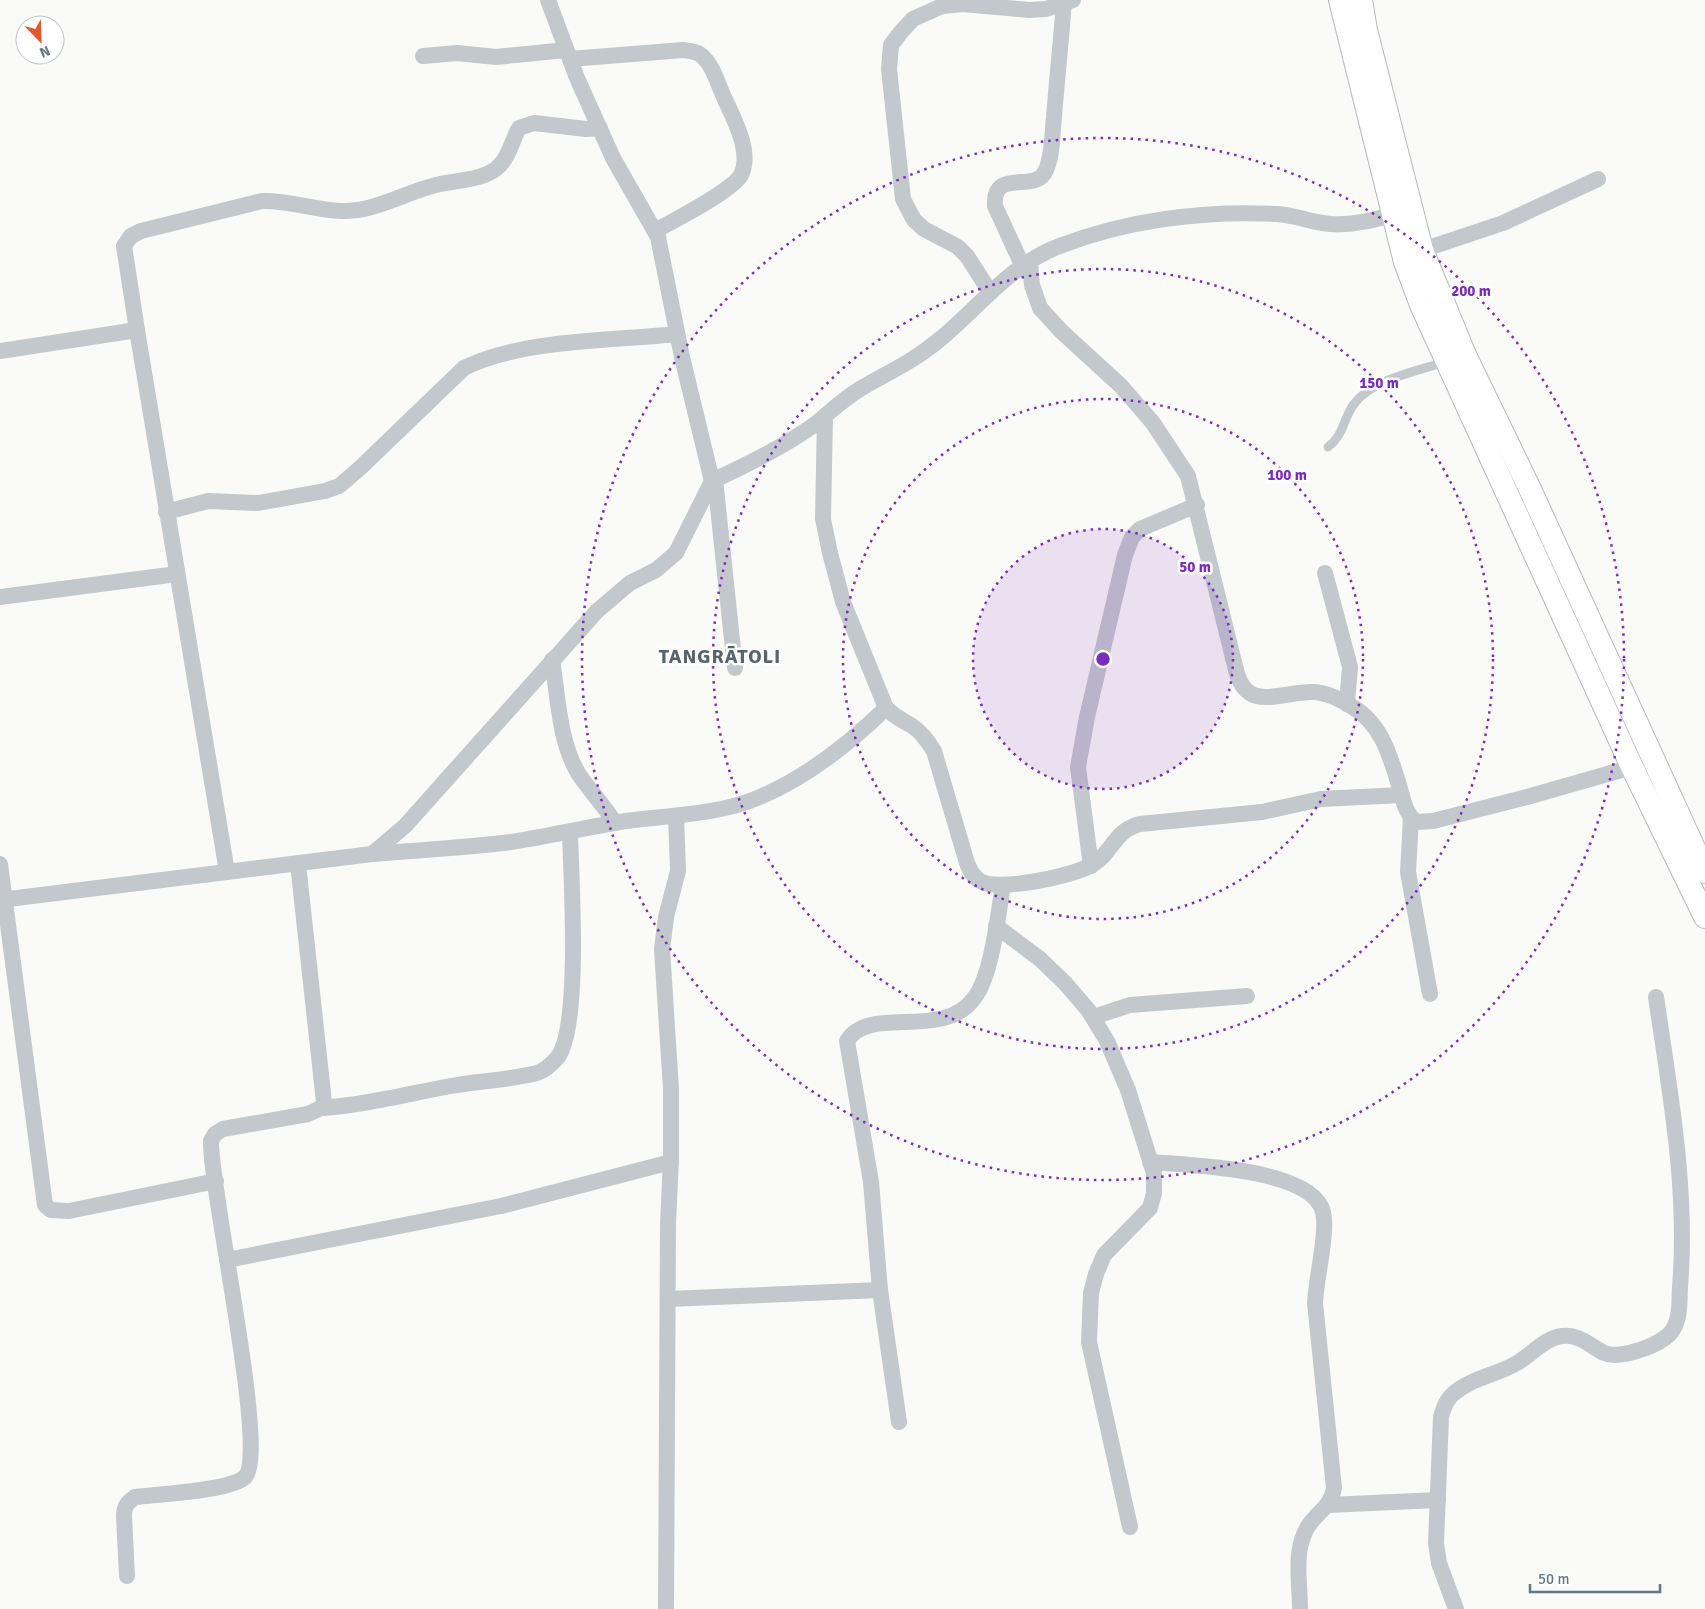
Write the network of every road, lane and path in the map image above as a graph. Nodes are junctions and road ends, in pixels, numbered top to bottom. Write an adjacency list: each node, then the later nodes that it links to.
1 (548, 0): 5 (street)
2 (1340, 0): 9 (main road)
3 (1361, 0): 9 (main road)
4 (1068, 1): 12 (street); 13 (street)
5 (568, 54): 6 (street); 7 (street); 10 (street)
6 (423, 56)
7 (600, 128): 10 (street); 14 (street)
8 (1598, 179): 11 (street)
9 (1402, 212): 11 (main road); 12 (street); 17 (main road)
10 (655, 231): 15 (street)
11 (1422, 250): 41 (main road)
12 (1026, 265): 13 (street); 21 (street)
13 (990, 292): 18 (street)
14 (137, 330): 16 (street); 22 (street)
15 (677, 334): 20 (street); 22 (street)
16 (0, 352)
17 (1445, 362): 19 (lane); 30 (main road)
18 (825, 416): 20 (street); 29 (street)
19 (1328, 447)
20 (714, 480): 26 (street); 27 (street)
21 (1197, 505): 28 (street); 39 (street)
22 (166, 512): 24 (street)
23 (1325, 572): 28 (street)
24 (177, 574): 25 (street); 40 (street)
25 (0, 597)
26 (552, 660): 34 (street); 36 (street)
27 (735, 668)
28 (1347, 704): 31 (street)
29 (886, 708): 32 (street); 42 (street)
30 (1632, 767): 33 (street); 44 (main road)
31 (1402, 795): 33 (street); 39 (street)
32 (676, 816): 34 (street); 51 (street)
33 (1411, 818): 46 (street)
34 (615, 823): 35 (street)
35 (570, 832): 36 (street); 50 (street)
36 (372, 854): 38 (street)
37 (0, 864): 43 (street)
38 (298, 864): 40 (street); 50 (street)
39 (1091, 866): 42 (street)
40 (227, 872): 43 (street)
41 (1705, 872)
42 (1003, 886): 45 (street)
43 (3, 899): 53 (street)
44 (1705, 918)
45 (996, 926): 49 (street); 55 (street)
46 (1430, 994)
47 (1247, 996): 49 (street)
48 (1656, 997): 58 (street)
49 (1093, 1017): 52 (street)
50 (321, 1108): 53 (street)
51 (671, 1162): 54 (street); 56 (street)
52 (1150, 1162): 59 (street); 60 (street)
53 (216, 1181): 54 (street)
54 (227, 1260): 61 (street)
55 (880, 1290): 56 (street); 57 (street)
56 (668, 1300): 62 (street)
57 (899, 1422)
58 (1438, 1500): 59 (street); 64 (street)
59 (1328, 1505): 63 (street)
60 (1130, 1527)
61 (127, 1576)
62 (666, 1609)
63 (1300, 1609)
64 (1456, 1609)

